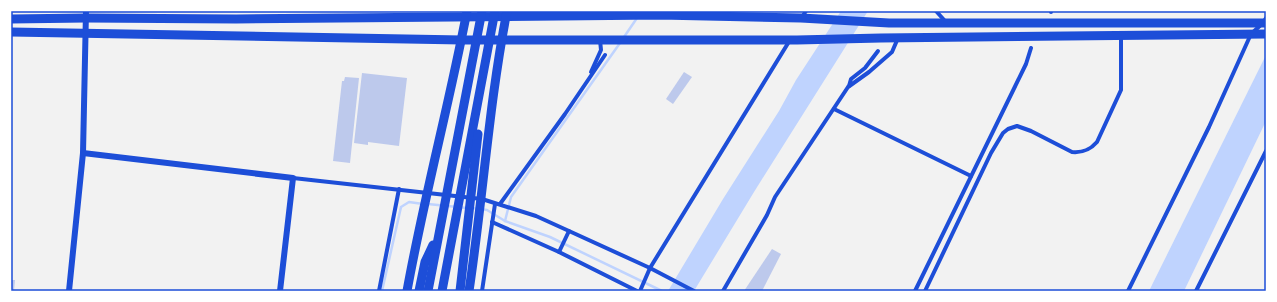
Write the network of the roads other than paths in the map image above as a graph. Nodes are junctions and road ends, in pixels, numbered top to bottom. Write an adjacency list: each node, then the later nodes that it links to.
1 (482, 11): 41 (highway)
2 (495, 11): 17 (highway)
3 (936, 11): 12 (street)
4 (86, 14): 8 (highway); 10 (highway); 14 (street)
5 (384, 14): 6 (highway); 8 (highway)
6 (467, 14): 7 (highway); 20 (highway)
7 (506, 14): 9 (highway); 21 (highway)
8 (236, 15)
9 (806, 16): 12 (highway)
10 (11, 19)
11 (1265, 22): 12 (highway); 15 (street)
12 (946, 23)
13 (11, 32): 14 (highway)
14 (86, 34): 20 (highway); 31 (street)
15 (1251, 34): 16 (highway); 18 (highway); 59 (street)
16 (1266, 34)
17 (490, 35): 50 (highway); 51 (highway)
18 (1121, 36): 19 (highway); 58 (street)
19 (898, 38): 23 (highway); 28 (street)
20 (462, 40): 21 (highway); 35 (highway)
21 (501, 40): 22 (highway); 36 (highway)
22 (600, 40): 23 (highway); 27 (street)
23 (793, 40): 43 (street)
24 (1031, 48): 32 (street)
25 (878, 51): 28 (street)
26 (605, 55): 27 (street)
27 (589, 78): 38 (street)
28 (848, 86): 29 (street)
29 (834, 109): 32 (street); 56 (street)
30 (1266, 150): 60 (street)
31 (83, 153): 33 (street); 44 (street)
32 (971, 176): 57 (street)
33 (293, 178): 34 (street); 45 (street)
34 (399, 189): 35 (street); 46 (street)
35 (426, 193): 36 (street); 47 (highway)
36 (482, 199): 37 (street); 52 (highway)
37 (495, 204): 38 (street); 39 (street)
38 (500, 204): 40 (street)
39 (492, 222): 42 (street); 53 (street)
40 (569, 231): 42 (street); 43 (street)
41 (438, 234): 48 (highway); 49 (highway)
42 (559, 252): 54 (street)
43 (652, 269): 54 (street); 55 (street)
44 (69, 291)
45 (280, 291)
46 (379, 291)
47 (407, 291)
48 (419, 291)
49 (428, 291)
50 (442, 291)
51 (460, 291)
52 (469, 291)
53 (482, 291)
54 (638, 291)
55 (694, 291)
56 (723, 291)
57 (915, 291)
58 (925, 291)
59 (1128, 291)
60 (1196, 291)

